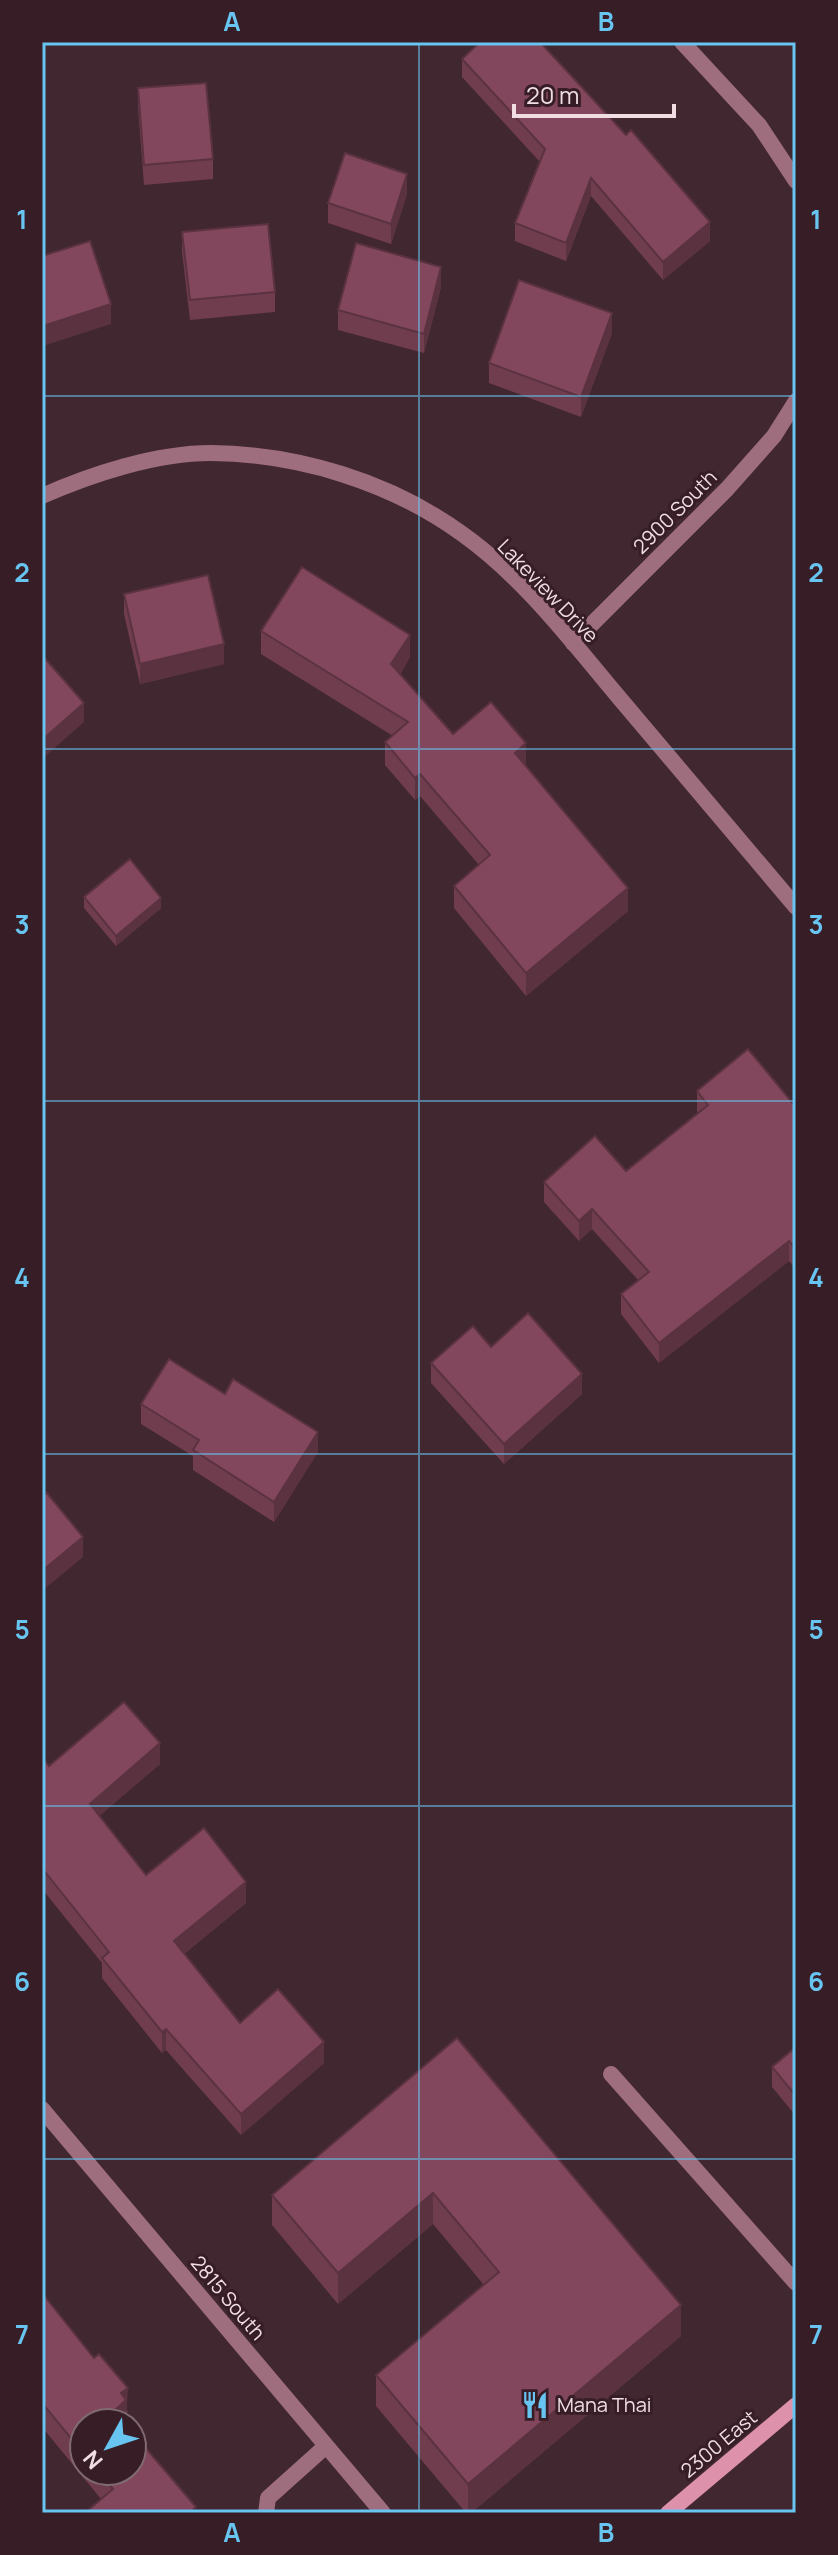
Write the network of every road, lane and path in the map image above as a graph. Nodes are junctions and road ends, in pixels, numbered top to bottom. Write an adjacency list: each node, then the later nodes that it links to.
1 (682, 42): 2 (street)
2 (796, 181)
3 (796, 401): 5 (street, 2900 South)
4 (42, 496): 5 (street, Lakeview Drive)
5 (573, 643): 6 (street, Lakeview Drive)
6 (796, 907)
7 (611, 2074): 9 (street)
8 (42, 2109): 11 (street, 2815 South)
9 (796, 2283)
10 (796, 2405): 14 (main road, 2300 East)
11 (326, 2446): 12 (street); 13 (street, 2815 South)
12 (266, 2513)
13 (383, 2513)
14 (668, 2513)

